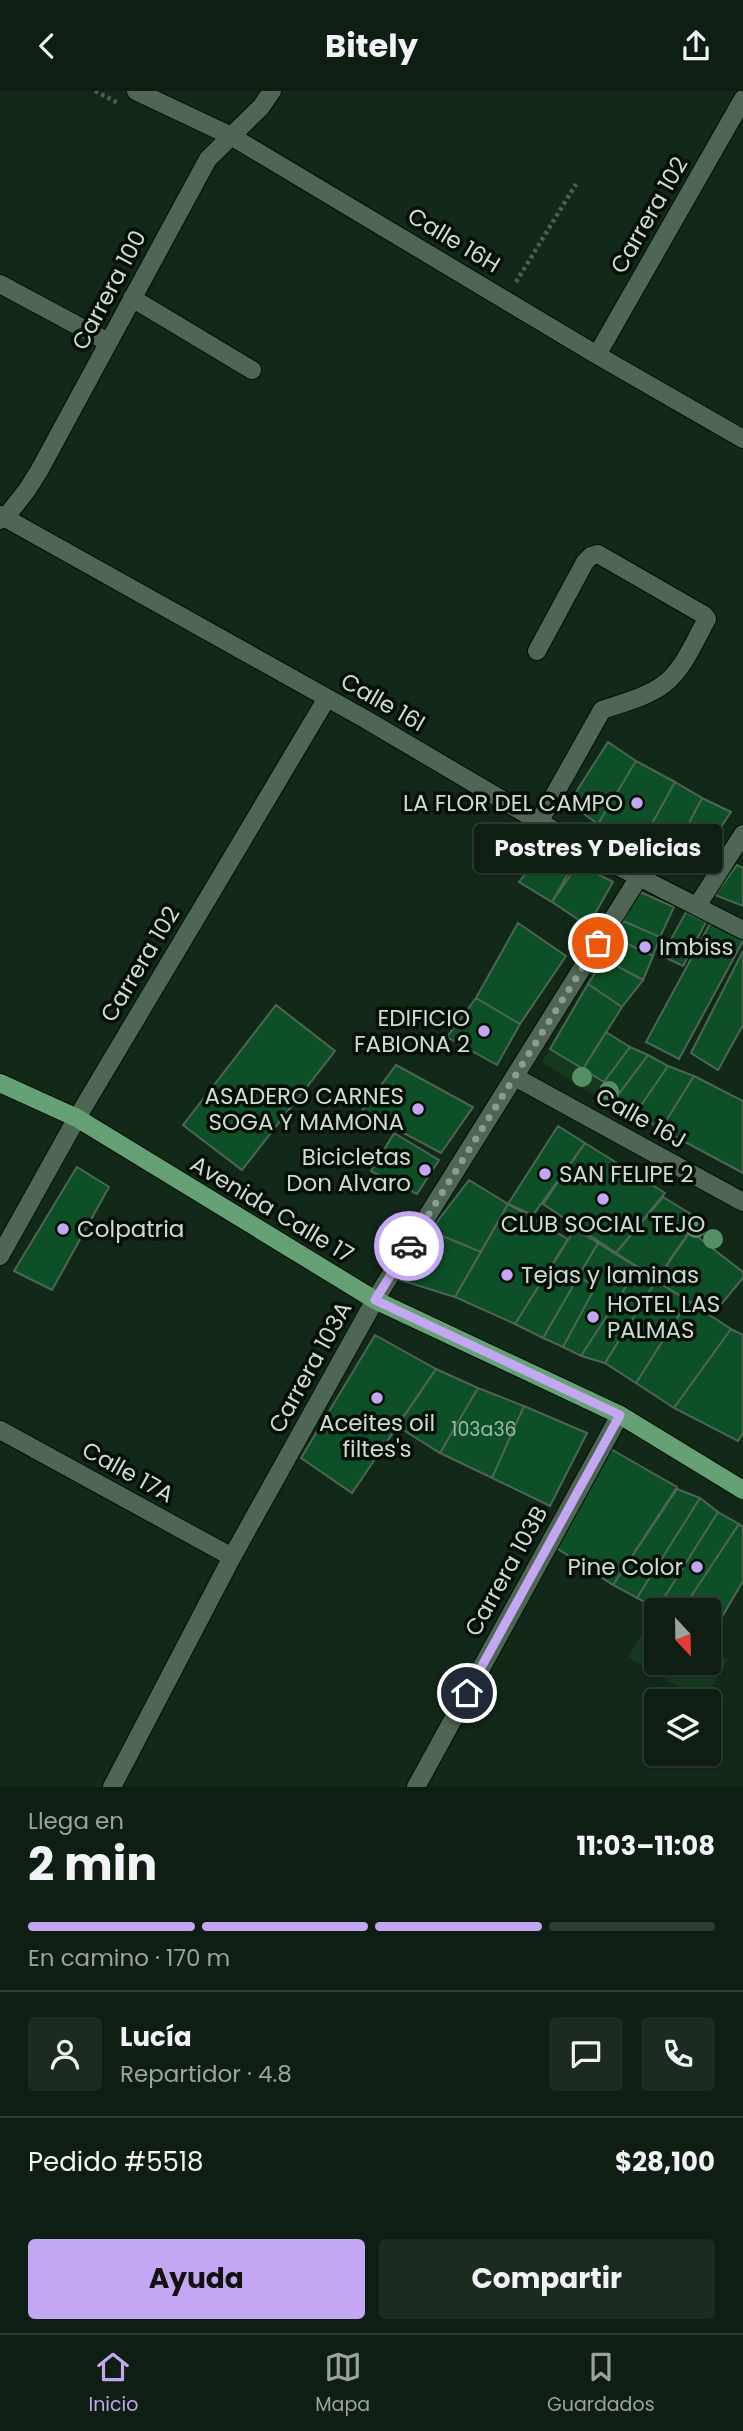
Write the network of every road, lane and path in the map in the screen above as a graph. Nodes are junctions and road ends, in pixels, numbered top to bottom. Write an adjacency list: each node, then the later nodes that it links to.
1 (136, 91): 4 (street, Calle 16H)
2 (272, 91): 4 (street, Carrera 100)
3 (743, 99): 10 (street, Carrera 102)
4 (231, 136): 7 (street, Carrera 100); 8 (street, Calle 16H)
5 (576, 184): 8 (path)
6 (0, 284): 9 (street)
7 (132, 298): 9 (street, Carrera 100); 11 (street)
8 (505, 300): 10 (street, Calle 16H)
9 (108, 342): 13 (street, Carrera 100)
10 (597, 355): 12 (street, Calle 16H)
11 (252, 370)
12 (743, 439)
13 (2, 518): 15 (street, Calle 16I)
14 (537, 651): 16 (street)
15 (327, 698): 16 (street, Calle 16I); 23 (street, Carrera 102)
16 (539, 822): 18 (street, Calle 16I)
17 (743, 834): 19 (street)
18 (639, 877): 19 (street, Calle 16I); 21 (street, Carrera 103A)
19 (697, 906): 20 (street, Calle 16I)
20 (743, 930)
21 (514, 1077): 24 (street, Calle 16J); 26 (street, Carrera 103A)
22 (0, 1083): 23 (main road, Avenida Calle 17)
23 (77, 1118): 25 (street, Carrera 102); 26 (main road, Avenida Calle 17)
24 (743, 1202)
25 (0, 1257)
26 (375, 1300): 27 (main road, Avenida Calle 17); 30 (street, Carrera 103A)
27 (620, 1415): 29 (main road, Avenida Calle 17); 32 (street, Carrera 103B)
28 (0, 1430): 30 (street, Calle 17A)
29 (743, 1490)
30 (232, 1557): 31 (street, Carrera 103A)
31 (112, 1787)
32 (416, 1787)

